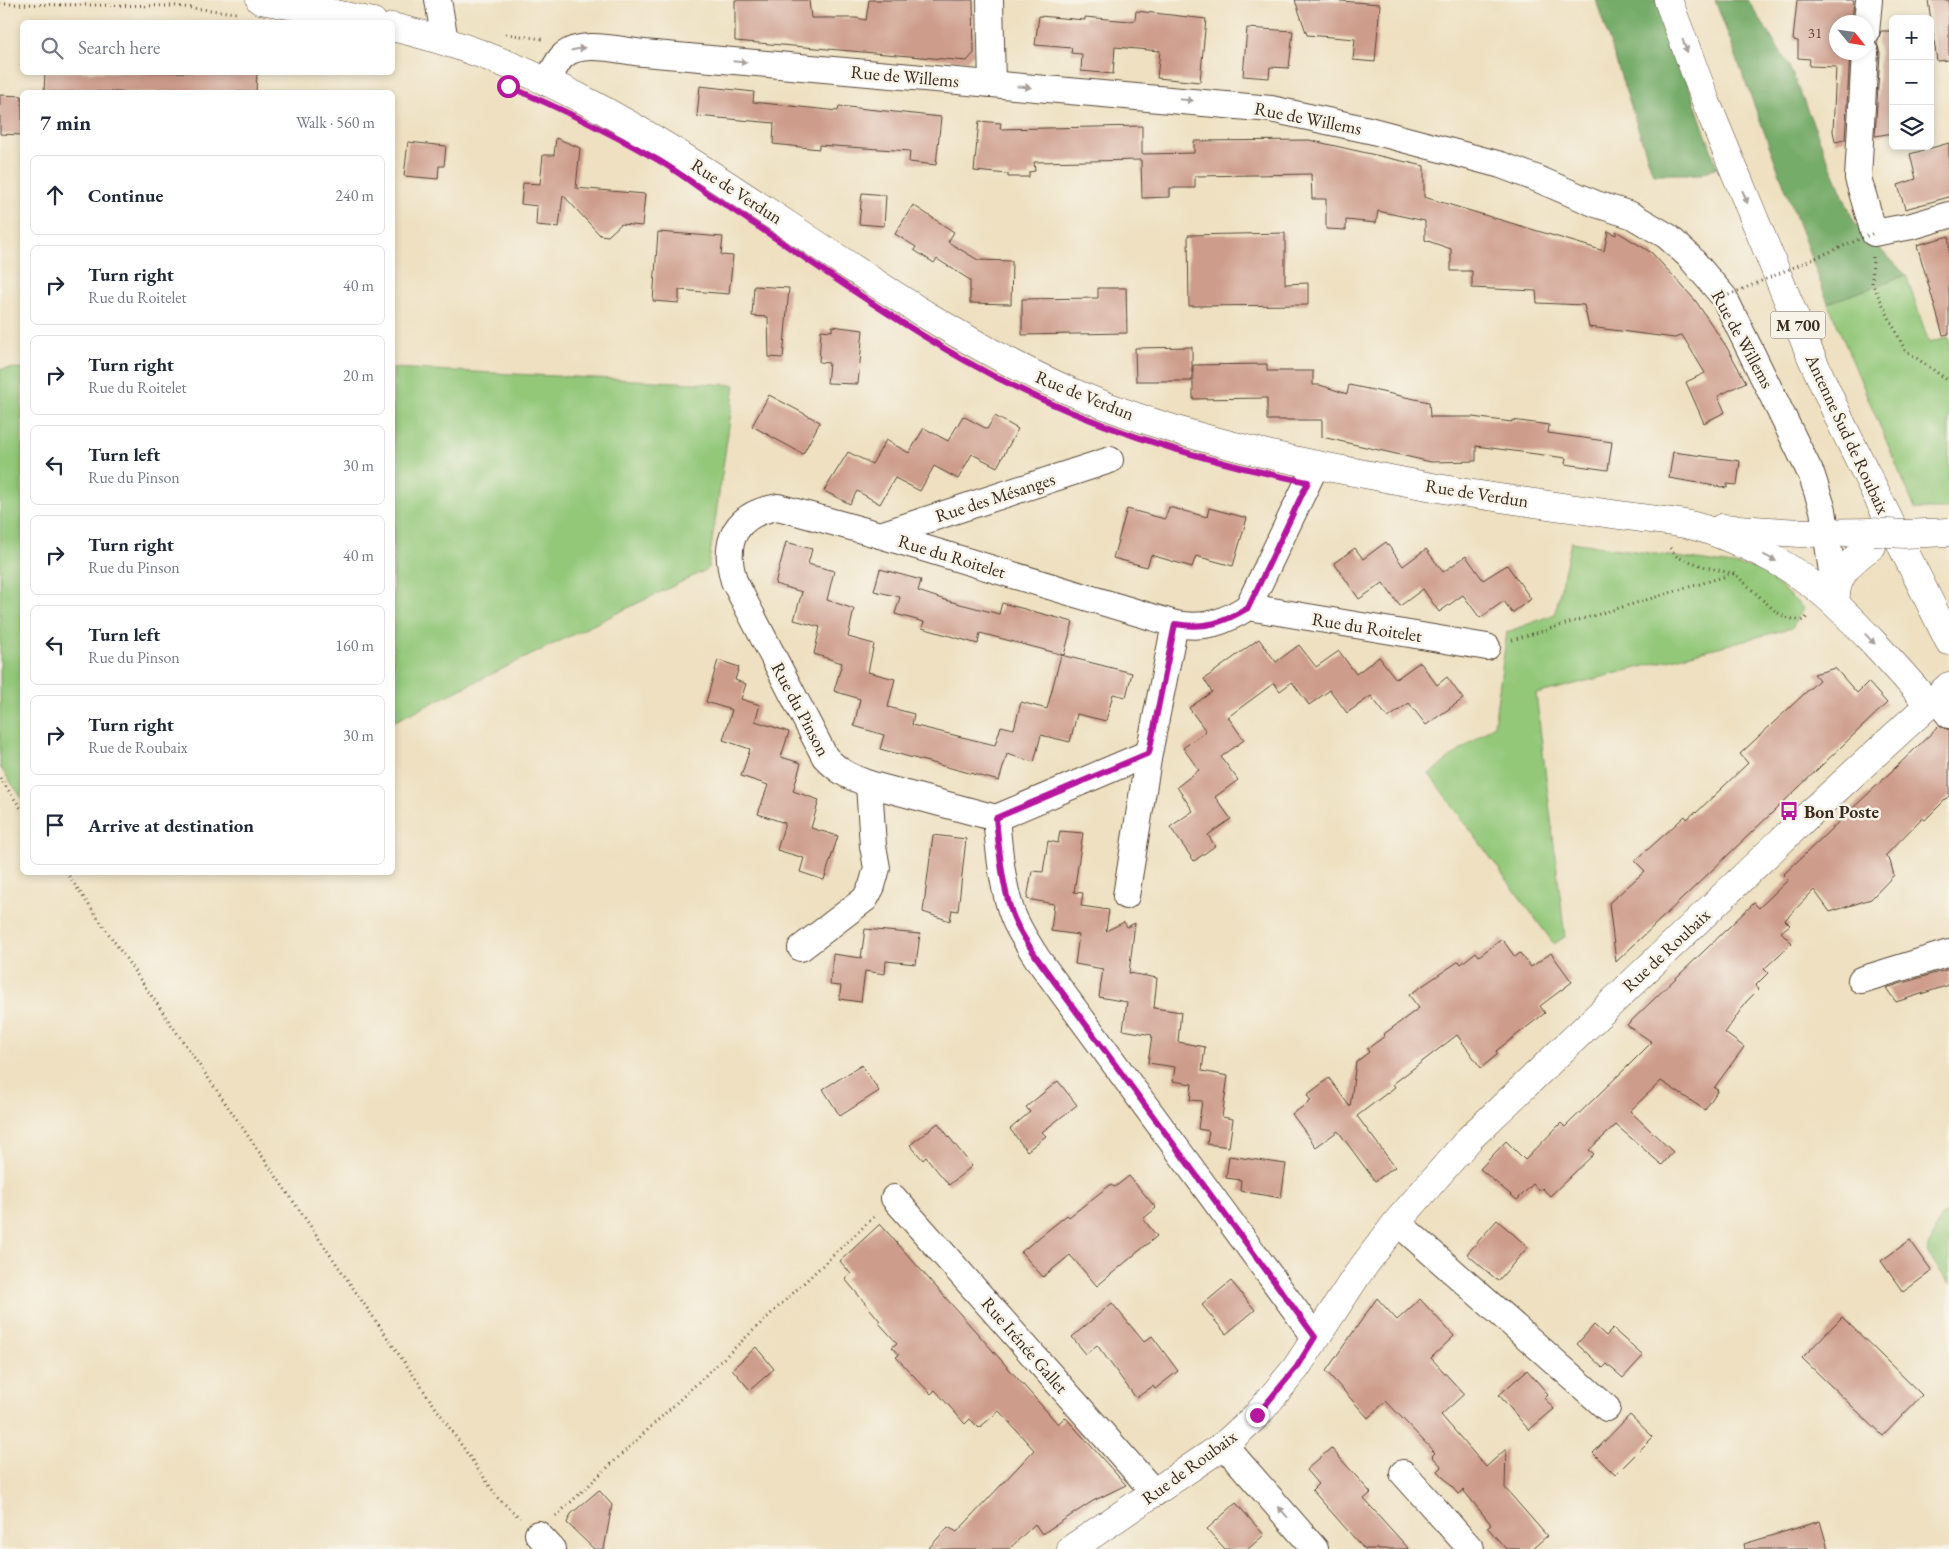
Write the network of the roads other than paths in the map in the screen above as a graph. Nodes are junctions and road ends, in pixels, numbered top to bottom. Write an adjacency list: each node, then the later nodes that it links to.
1 (438, 0): 10 (street)
2 (990, 0): 13 (street)
3 (1668, 0): 27 (main road, Antenne Sud de Roubaix / M 700, one-way to 27)
4 (1687, 0): 23 (main road, Antenne Sud de Roubaix / M 700)
5 (1869, 0): 7 (street)
6 (249, 6): 8 (main road)
7 (1868, 15)
8 (363, 20)
9 (395, 28): 10 (main road, Rue de Verdun)
10 (445, 41): 12 (main road, Rue de Verdun)
11 (1865, 60): 14 (street)
12 (547, 82): 13 (street, Rue de Willems, one-way to 13); 16 (main road, Rue de Verdun)
13 (992, 84): 19 (street, Rue de Willems, one-way to 19)
14 (1949, 216)
15 (1110, 460): 20 (street, Rue des Mésanges)
16 (1316, 466): 17 (main road, Rue de Verdun); 25 (street)
17 (1693, 526): 19 (main road); 22 (main road, Rue de Verdun, one-way to 22)
18 (1949, 532): 21 (main road, bridge)
19 (1826, 533): 21 (main road); 22 (street, Rue de Willems)
20 (880, 535): 24 (street, Rue du Roitelet); 26 (street, Rue du Roitelet)
21 (1872, 539): 22 (main road)
22 (1836, 598): 29 (main road, one-way to 29)
23 (1949, 603)
24 (747, 605): 31 (street, Rue du Pinson)
25 (1248, 608): 26 (street, Rue du Roitelet); 28 (street, Rue du Roitelet)
26 (1175, 624): 30 (street)
27 (1949, 641)
28 (1487, 647)
29 (1942, 699): 38 (main road, Rue de Roubaix)
30 (1149, 753): 32 (street); 33 (street)
31 (869, 784): 32 (street, Rue du Pinson); 34 (street)
32 (996, 818): 39 (street)
33 (1126, 896)
34 (802, 948)
35 (1949, 953): 36 (street)
36 (1861, 980)
37 (894, 1198): 43 (street, Rue Irénée Gallet)
38 (1396, 1222): 39 (main road, Rue de Roubaix); 40 (street)
39 (1315, 1337): 41 (main road, Rue de Roubaix)
40 (1607, 1408)
41 (1224, 1445): 43 (main road, Rue de Roubaix); 46 (street, one-way to 41)
42 (1403, 1473): 44 (street)
43 (1155, 1493): 45 (main road, Rue de Roubaix)
44 (1464, 1547)
45 (1071, 1549)
46 (1315, 1549)

